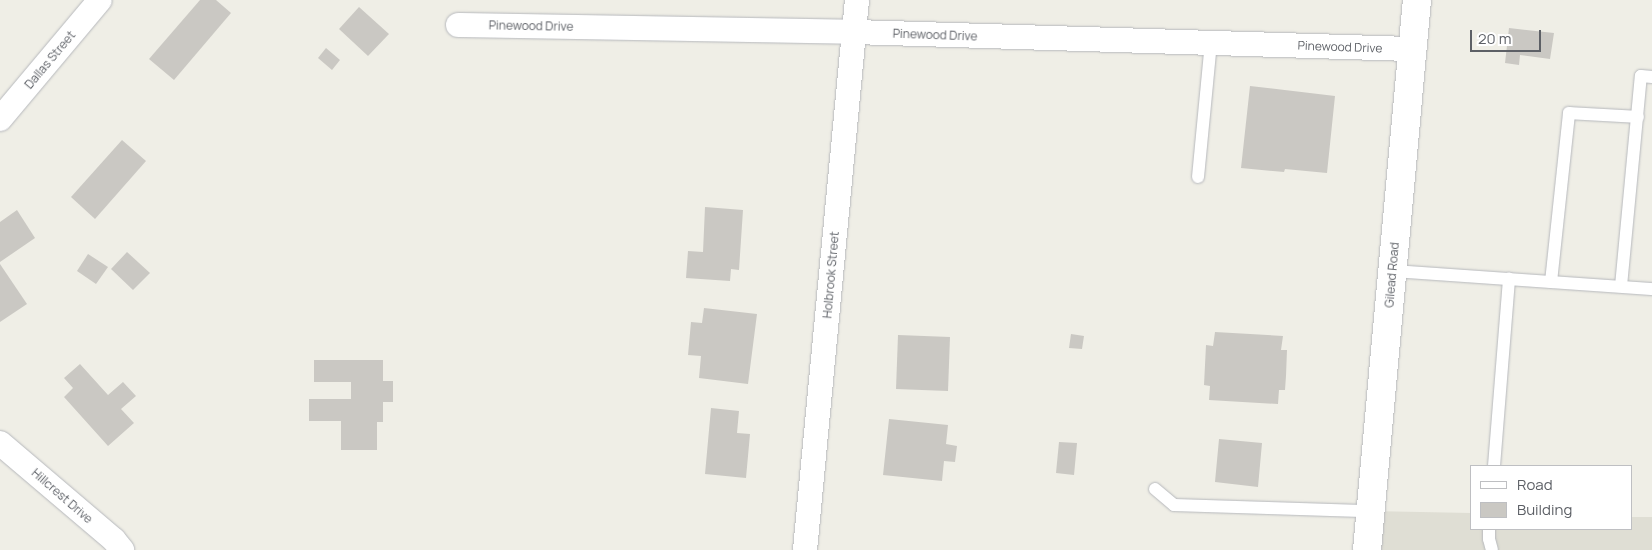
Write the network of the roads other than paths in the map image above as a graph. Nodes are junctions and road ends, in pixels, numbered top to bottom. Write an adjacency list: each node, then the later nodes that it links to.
1 (100, 0): 10 (street, Dallas Street)
2 (857, 0): 5 (street, Holbrook Street)
3 (1417, 0): 7 (main road, Gilead Road)
4 (458, 25): 5 (street, Pinewood Drive)
5 (854, 32): 6 (street, Pinewood Drive); 23 (street, Holbrook Street)
6 (1211, 43): 7 (street, Pinewood Drive); 11 (lane)
7 (1412, 49): 12 (main road, Gilead Road)
8 (1652, 76): 9 (lane)
9 (1638, 117): 14 (lane); 15 (lane)
10 (0, 119)
11 (1198, 177)
12 (1392, 271): 13 (lane); 20 (main road, Gilead Road)
13 (1510, 279): 14 (lane); 18 (lane)
14 (1551, 282): 15 (lane)
15 (1621, 286): 16 (lane)
16 (1652, 289)
17 (0, 443): 22 (street, Hillcrest Drive)
18 (1494, 465)
19 (1155, 489): 20 (lane)
20 (1370, 512): 24 (main road, Gilead Road)
21 (1489, 530): 25 (lane)
22 (122, 550)
23 (805, 550)
24 (1367, 550)
25 (1492, 550)

